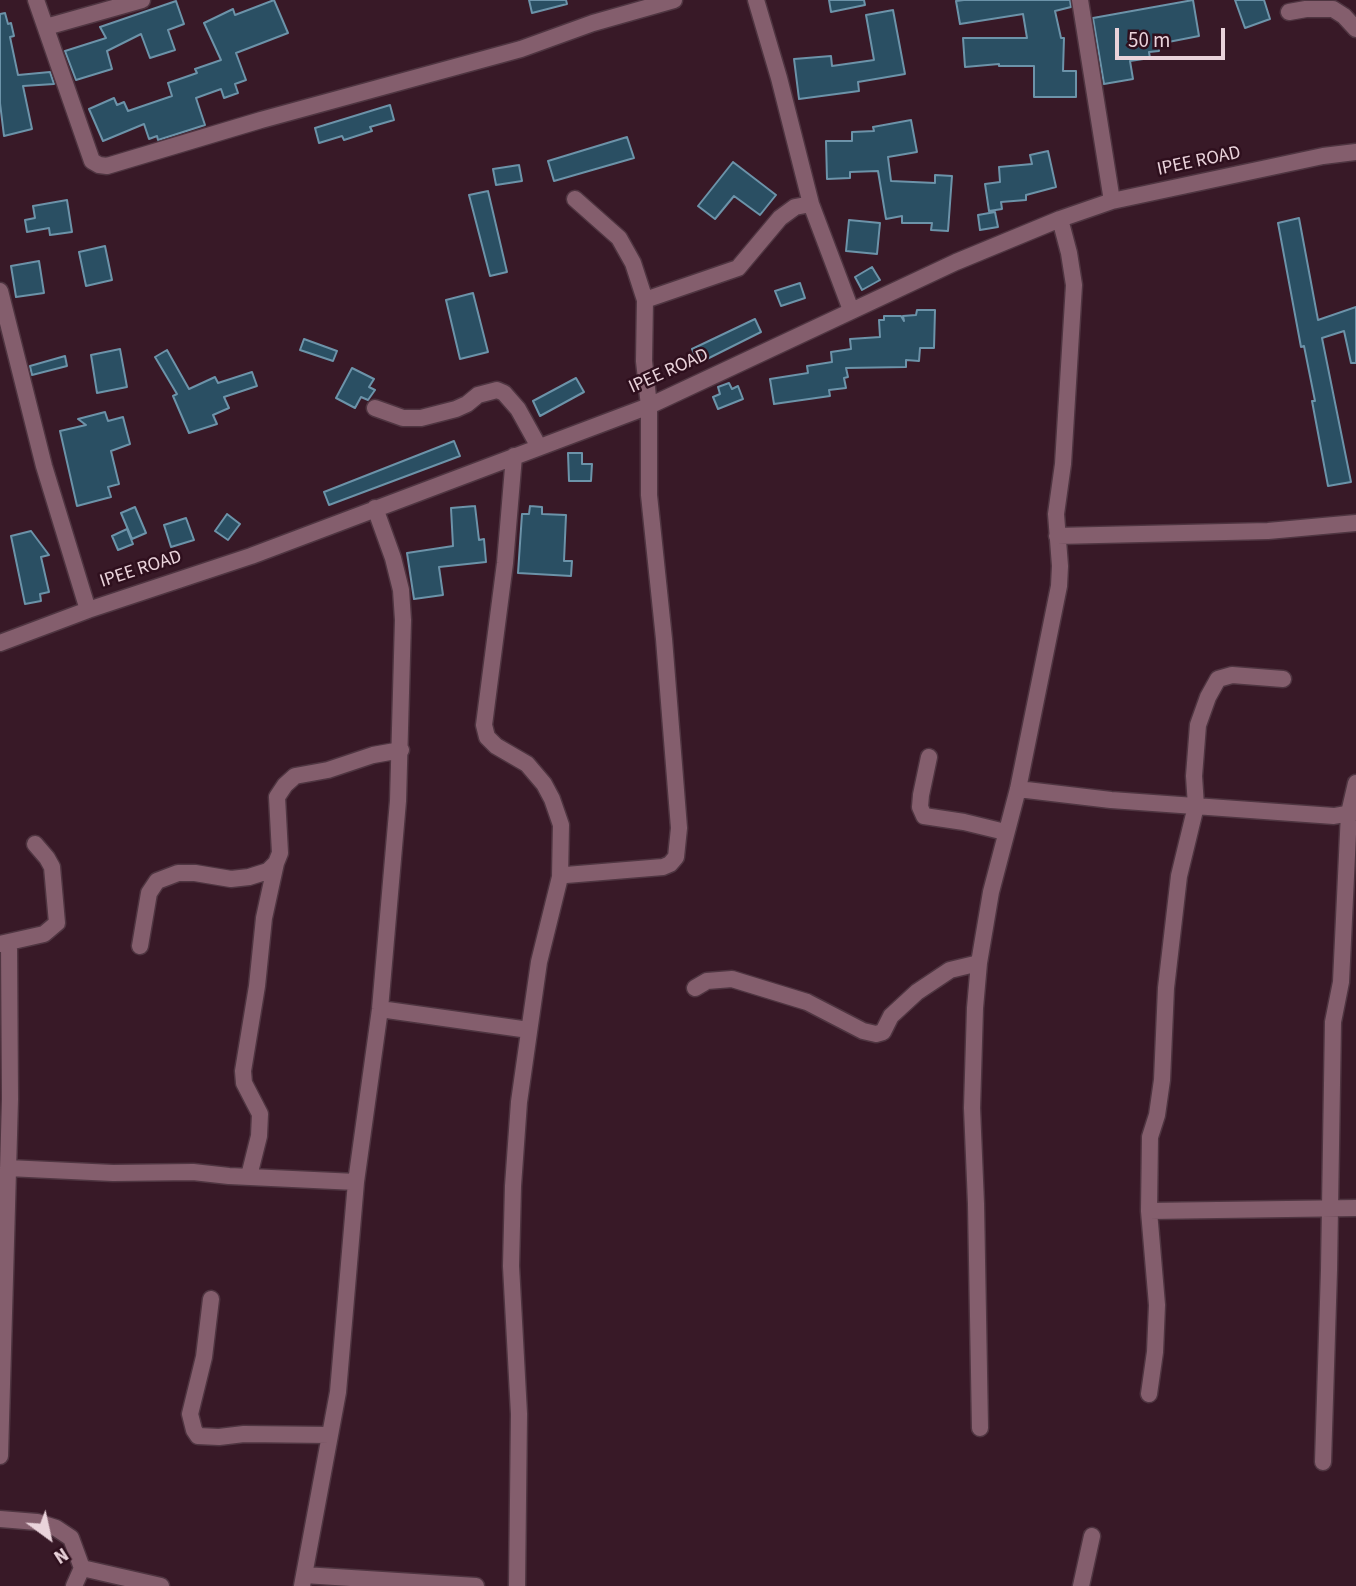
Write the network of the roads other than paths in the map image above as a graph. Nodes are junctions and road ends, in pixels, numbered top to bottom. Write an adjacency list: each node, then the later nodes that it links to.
1 (36, 0): 7 (street)
2 (142, 0): 7 (street)
3 (674, 0): 7 (street)
4 (756, 0): 12 (street)
5 (1084, 0): 11 (street)
6 (1289, 12): 8 (street)
7 (46, 27)
8 (1356, 29)
9 (1356, 152): 11 (street, IPEE ROAD)
10 (575, 199): 15 (street)
11 (1112, 201): 13 (street, IPEE ROAD)
12 (811, 204): 15 (street); 16 (street)
13 (1060, 219): 16 (street, IPEE ROAD); 24 (street)
14 (0, 291): 17 (street)
15 (645, 300): 18 (street)
16 (851, 310): 18 (street, IPEE ROAD)
17 (5, 338): 25 (street)
18 (649, 406): 20 (street, IPEE ROAD); 37 (street)
19 (375, 408): 20 (street)
20 (539, 447): 21 (street, IPEE ROAD)
21 (514, 456): 22 (street, IPEE ROAD); 37 (street)
22 (375, 508): 25 (street, IPEE ROAD); 28 (street)
23 (1356, 523): 24 (street)
24 (1057, 536): 31 (street)
25 (88, 610): 26 (street, IPEE ROAD)
26 (0, 643)
27 (1283, 679): 32 (street)
28 (401, 750): 36 (street); 42 (street)
29 (929, 757): 34 (street)
30 (1356, 783): 33 (street)
31 (1018, 789): 32 (street); 34 (street)
32 (1196, 806): 33 (street); 49 (street)
33 (1353, 812): 48 (street)
34 (1005, 832): 40 (street)
35 (35, 844): 38 (street)
36 (276, 863): 39 (street); 45 (street)
37 (560, 877): 43 (street)
38 (5, 944): 44 (street)
39 (140, 946)
40 (979, 963): 41 (street); 52 (street)
41 (695, 988)
42 (380, 1009): 43 (street); 46 (street)
43 (529, 1030): 63 (street)
44 (8, 1168): 45 (street); 54 (street)
45 (249, 1176): 46 (street)
46 (356, 1181): 53 (street)
47 (1356, 1208): 48 (street)
48 (1330, 1209): 49 (street); 55 (street)
49 (1149, 1211): 51 (street)
50 (211, 1299): 53 (street)
51 (1149, 1394)
52 (980, 1428)
53 (330, 1435): 59 (street)
54 (0, 1457)
55 (1323, 1462)
56 (0, 1519): 58 (street)
57 (1092, 1535): 64 (street)
58 (82, 1568): 60 (street); 61 (street)
59 (303, 1581): 62 (street)
60 (74, 1586)
61 (161, 1586)
62 (476, 1586)
63 (517, 1586)
64 (1081, 1586)

